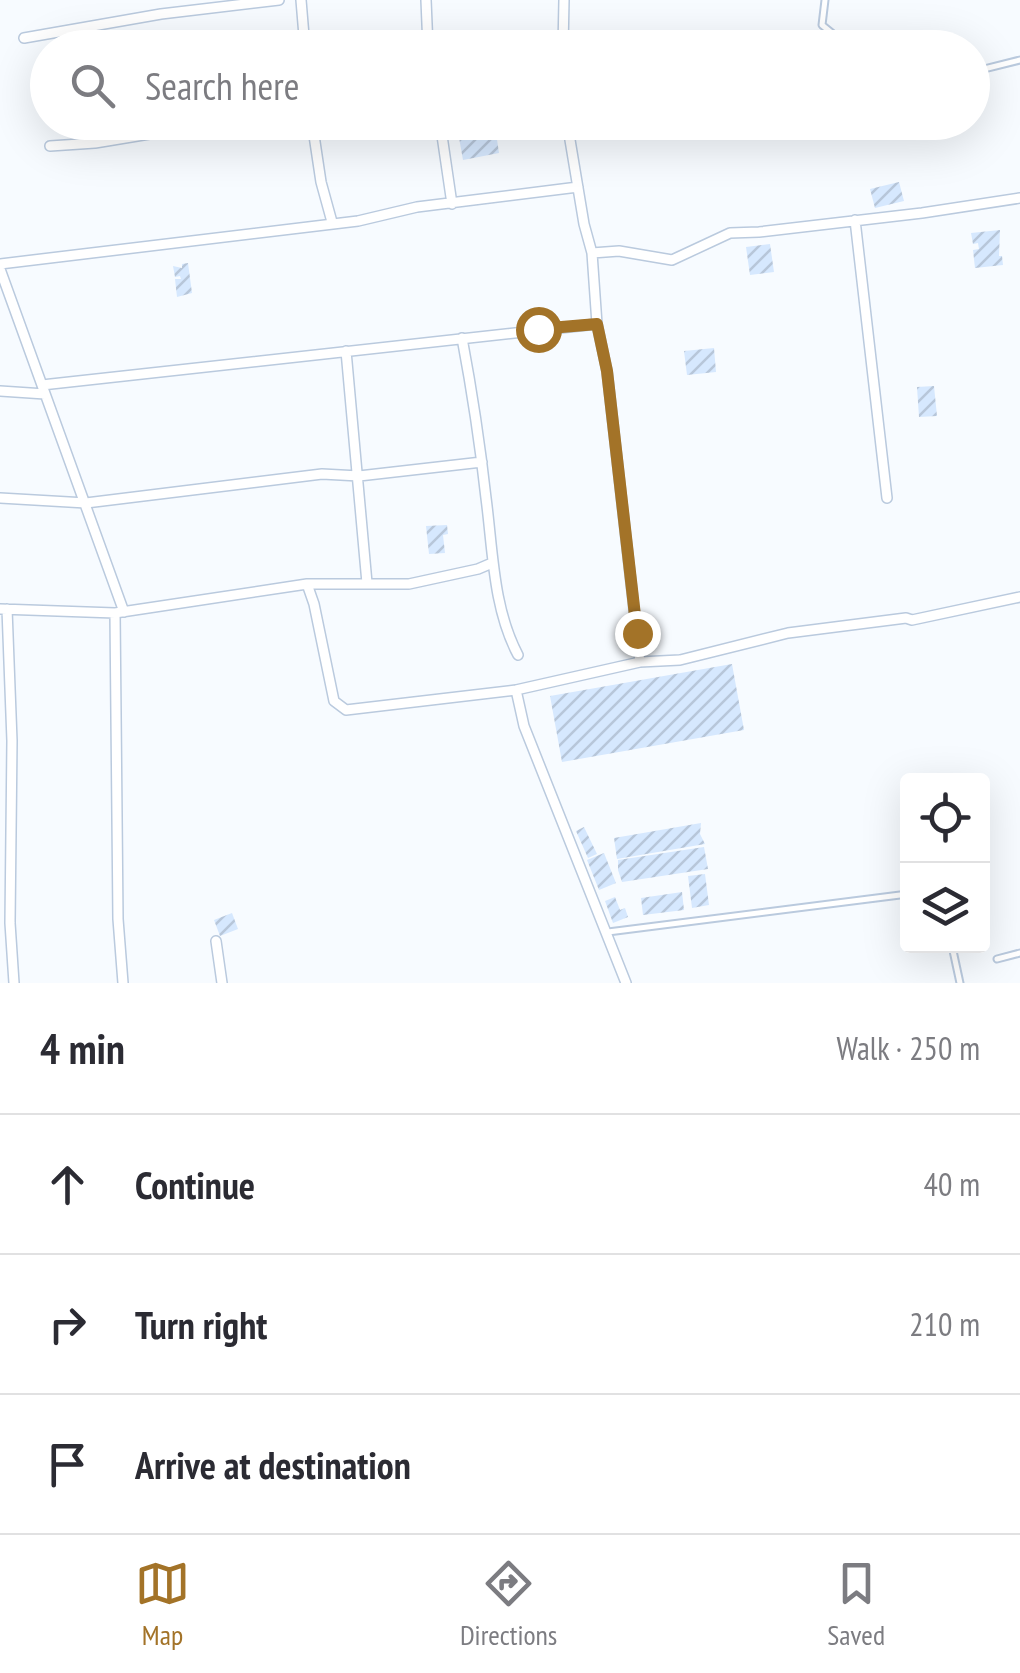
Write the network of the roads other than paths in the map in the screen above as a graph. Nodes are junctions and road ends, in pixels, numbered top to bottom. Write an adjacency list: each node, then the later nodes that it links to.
1 (279, 0): 6 (street)
2 (301, 0): 7 (street)
3 (426, 0): 8 (street)
4 (564, 0): 9 (street)
5 (825, 0): 10 (lane)
6 (70, 30)
7 (304, 30)
8 (427, 30)
9 (563, 30)
10 (828, 30)
11 (30, 37): 12 (street)
12 (24, 38)
13 (1020, 60): 14 (lane)
14 (990, 68)
15 (112, 140): 19 (street)
16 (315, 140): 24 (street)
17 (443, 140): 22 (street)
18 (570, 140): 20 (street)
19 (50, 146)
20 (578, 187): 22 (street); 25 (street)
21 (1020, 198): 23 (street)
22 (452, 204): 24 (street)
23 (855, 220): 25 (street); 35 (street)
24 (332, 222): 26 (street)
25 (592, 253): 27 (street)
26 (0, 266): 30 (street)
27 (597, 324): 28 (street); 44 (street)
28 (462, 338): 29 (street); 32 (street)
29 (346, 351): 30 (street); 33 (street)
30 (44, 390): 31 (street); 36 (street)
31 (0, 391)
32 (482, 462): 33 (street); 37 (street)
33 (359, 476): 36 (street); 38 (street)
34 (0, 498): 36 (street)
35 (887, 498)
36 (86, 503): 42 (street)
37 (492, 563): 38 (street); 43 (street)
38 (367, 583): 39 (street)
39 (307, 584): 42 (street); 45 (street)
40 (1020, 597): 44 (street)
41 (4, 609): 42 (street); 47 (street)
42 (120, 613): 54 (street)
43 (518, 656)
44 (640, 662): 45 (street)
45 (516, 690): 48 (street)
46 (900, 895): 48 (lane)
47 (5, 923): 53 (street)
48 (606, 932): 56 (street)
49 (216, 941): 55 (street)
50 (954, 953): 57 (lane)
51 (1020, 953): 52 (lane)
52 (997, 958)
53 (14, 983)
54 (123, 983)
55 (222, 983)
56 (626, 983)
57 (960, 983)

